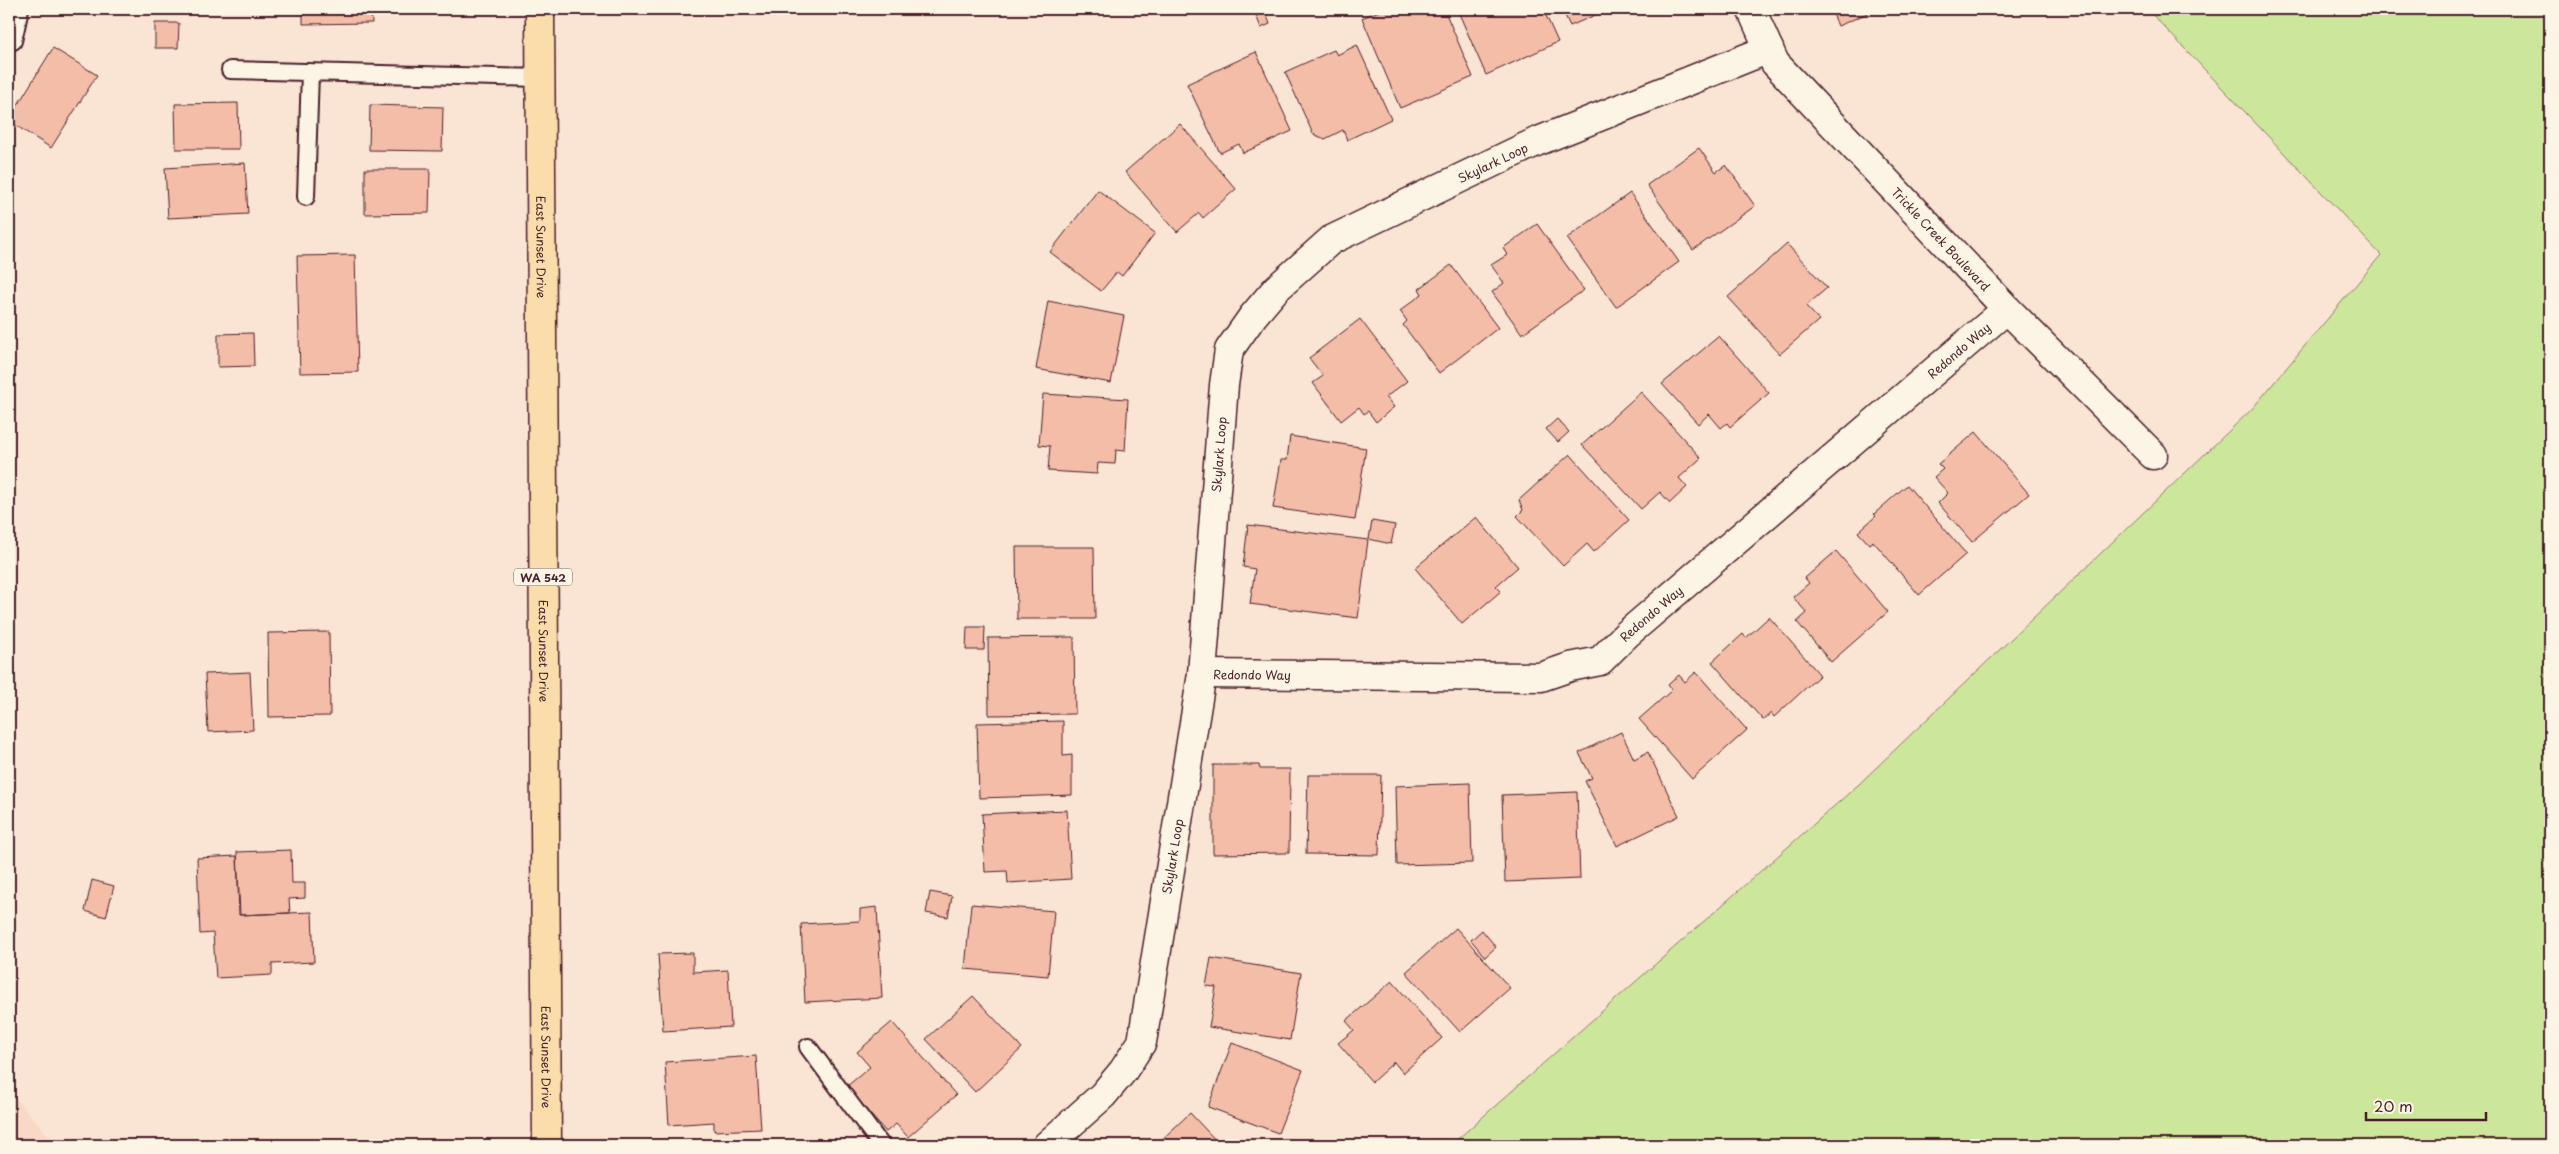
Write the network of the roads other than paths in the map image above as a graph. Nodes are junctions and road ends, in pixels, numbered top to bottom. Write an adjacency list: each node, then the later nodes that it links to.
1 (20, 9): 4 (lane)
2 (540, 9): 8 (main road, East Sunset Drive / WA 542)
3 (1751, 9): 5 (street, Trickle Creek Boulevard)
4 (13, 41)
5 (1769, 49): 10 (street, Trickle Creek Boulevard); 12 (street, Skylark Loop)
6 (230, 70): 7 (lane)
7 (310, 72): 8 (lane); 9 (lane)
8 (540, 78): 14 (main road, East Sunset Drive / WA 542)
9 (306, 197)
10 (2007, 309): 11 (street, Trickle Creek Boulevard); 12 (street, Redondo Way)
11 (2153, 455)
12 (1202, 674): 16 (street, Skylark Loop)
13 (808, 1047): 15 (lane)
14 (546, 1145)
15 (882, 1145)
16 (1046, 1145)

